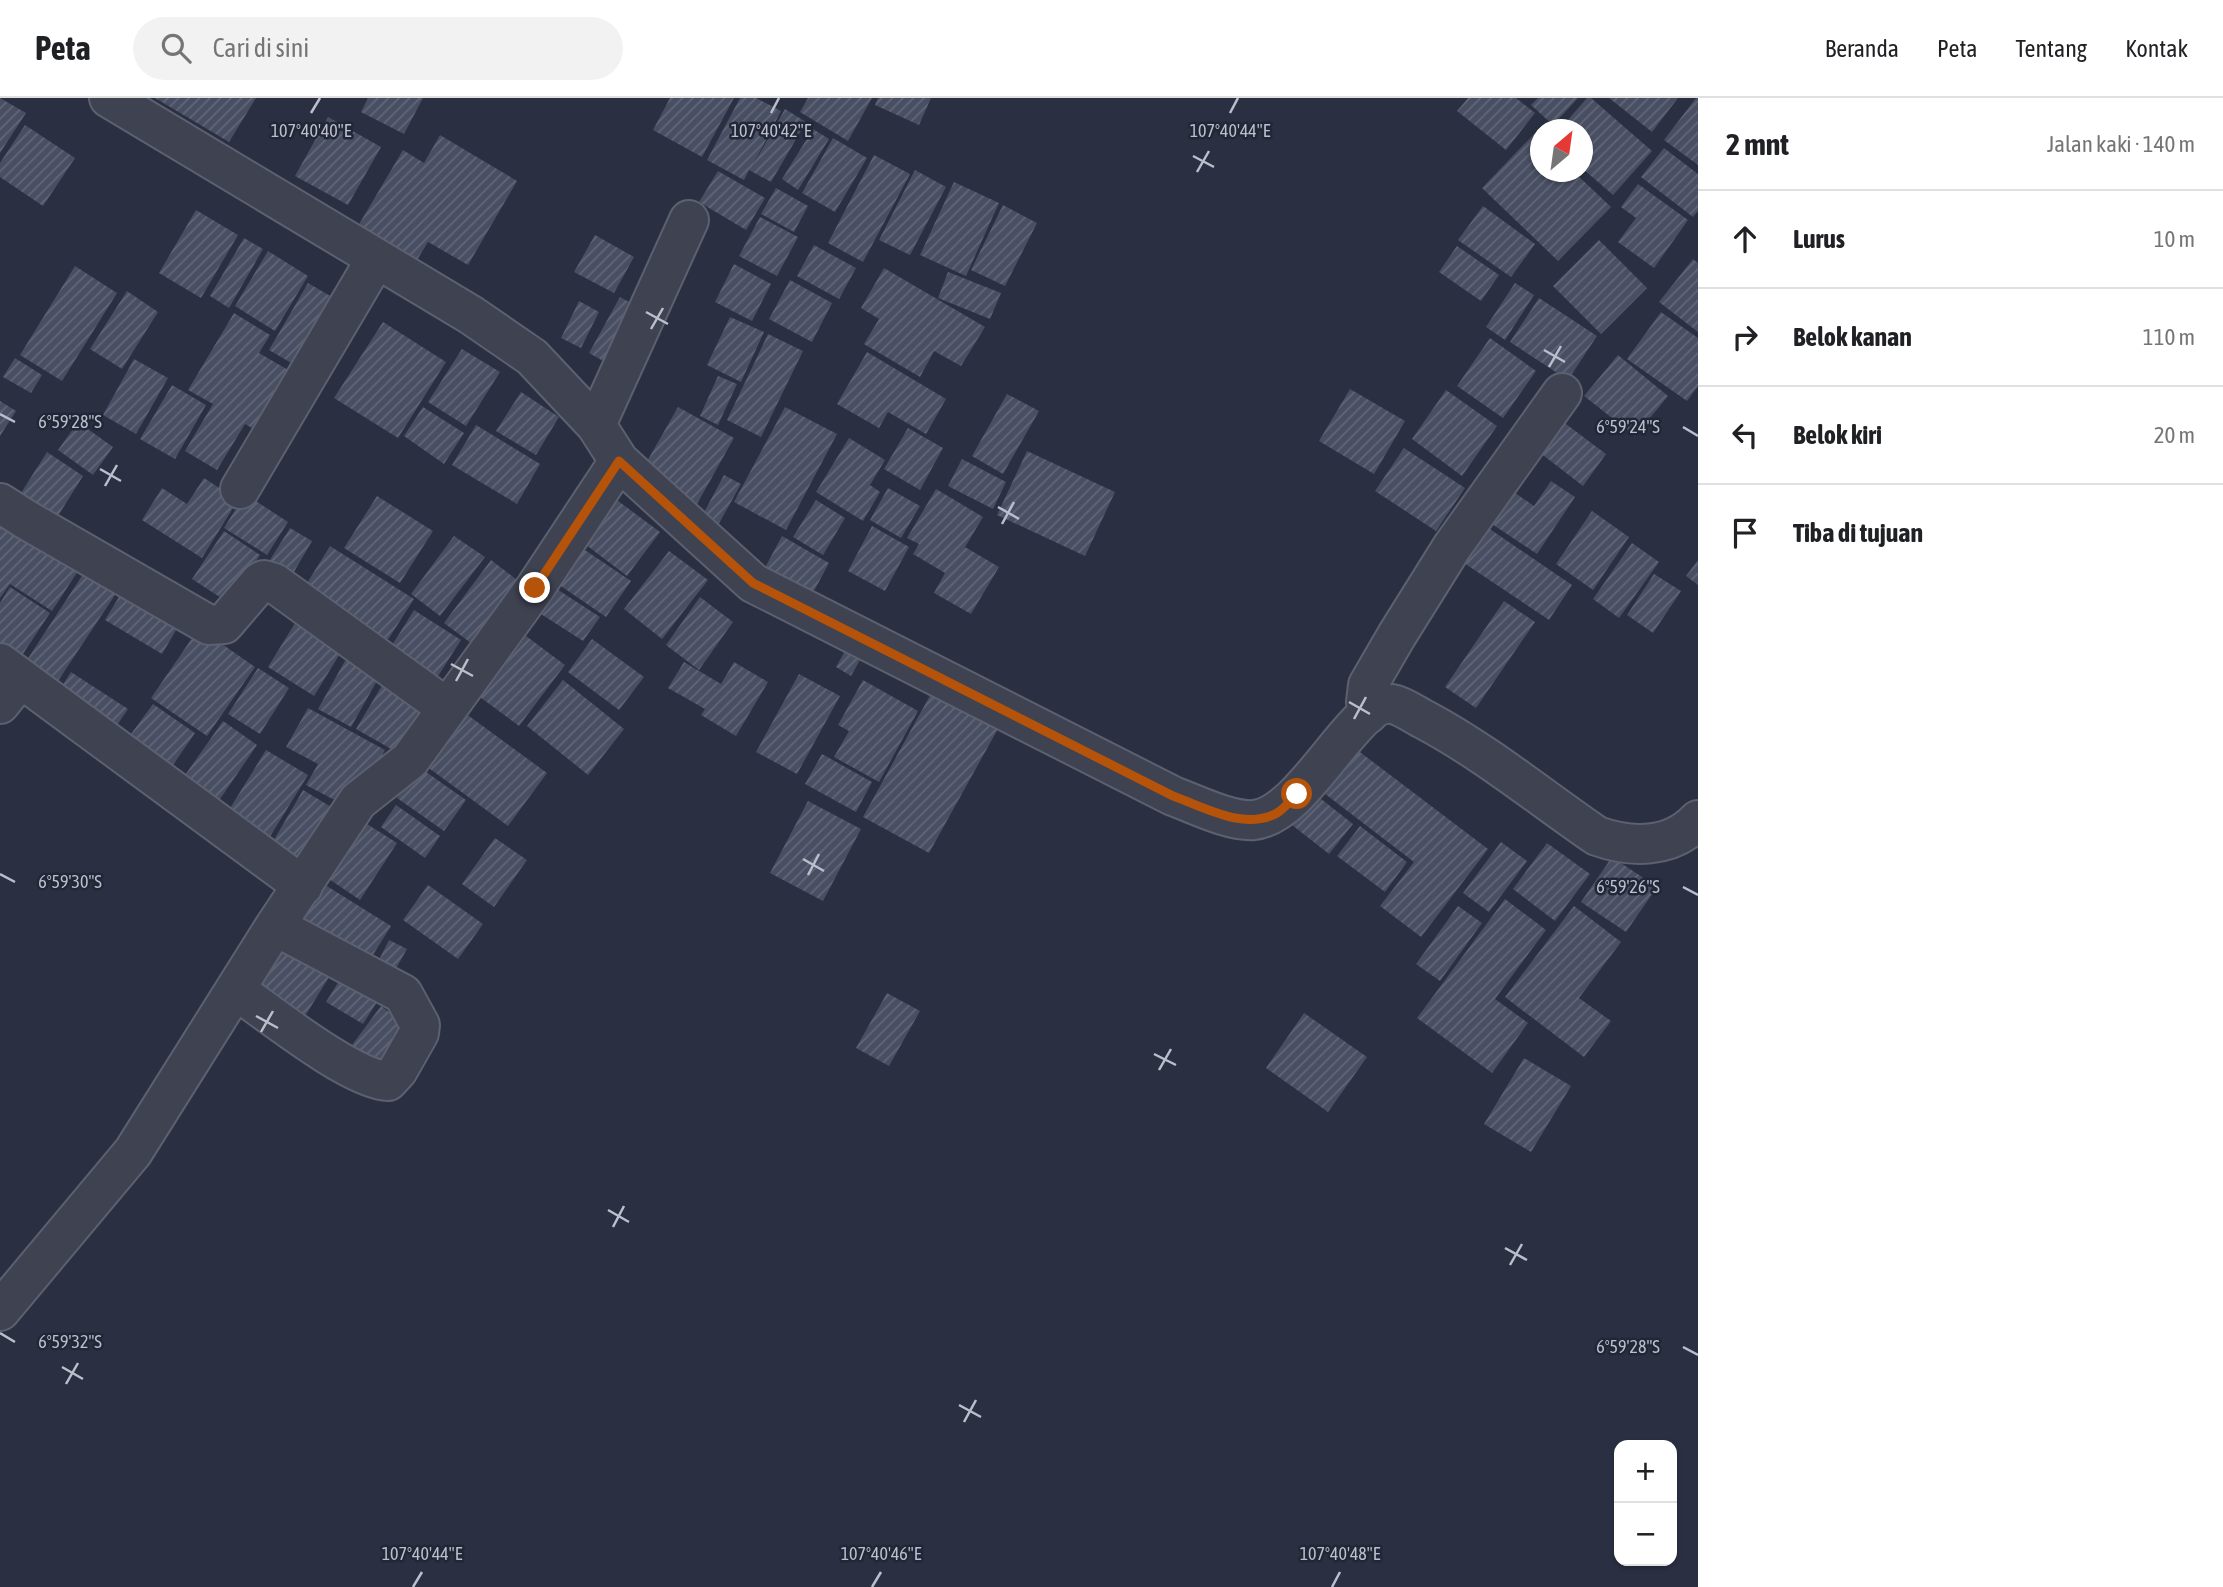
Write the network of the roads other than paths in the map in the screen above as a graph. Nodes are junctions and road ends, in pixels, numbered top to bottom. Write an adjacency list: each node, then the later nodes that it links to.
1 (109, 98): 3 (street)
2 (689, 220): 5 (street)
3 (376, 259): 5 (street); 7 (street)
4 (1562, 393): 11 (street)
5 (596, 425): 6 (street)
6 (619, 461): 10 (street); 11 (street)
7 (240, 489)
8 (0, 503): 10 (street)
9 (7, 682): 13 (street)
10 (447, 708): 13 (street)
11 (1368, 714): 12 (street)
12 (1698, 820)
13 (303, 886): 14 (street)
14 (275, 926): 15 (street); 15 (street)
15 (236, 990): 16 (street)
16 (0, 1311)

